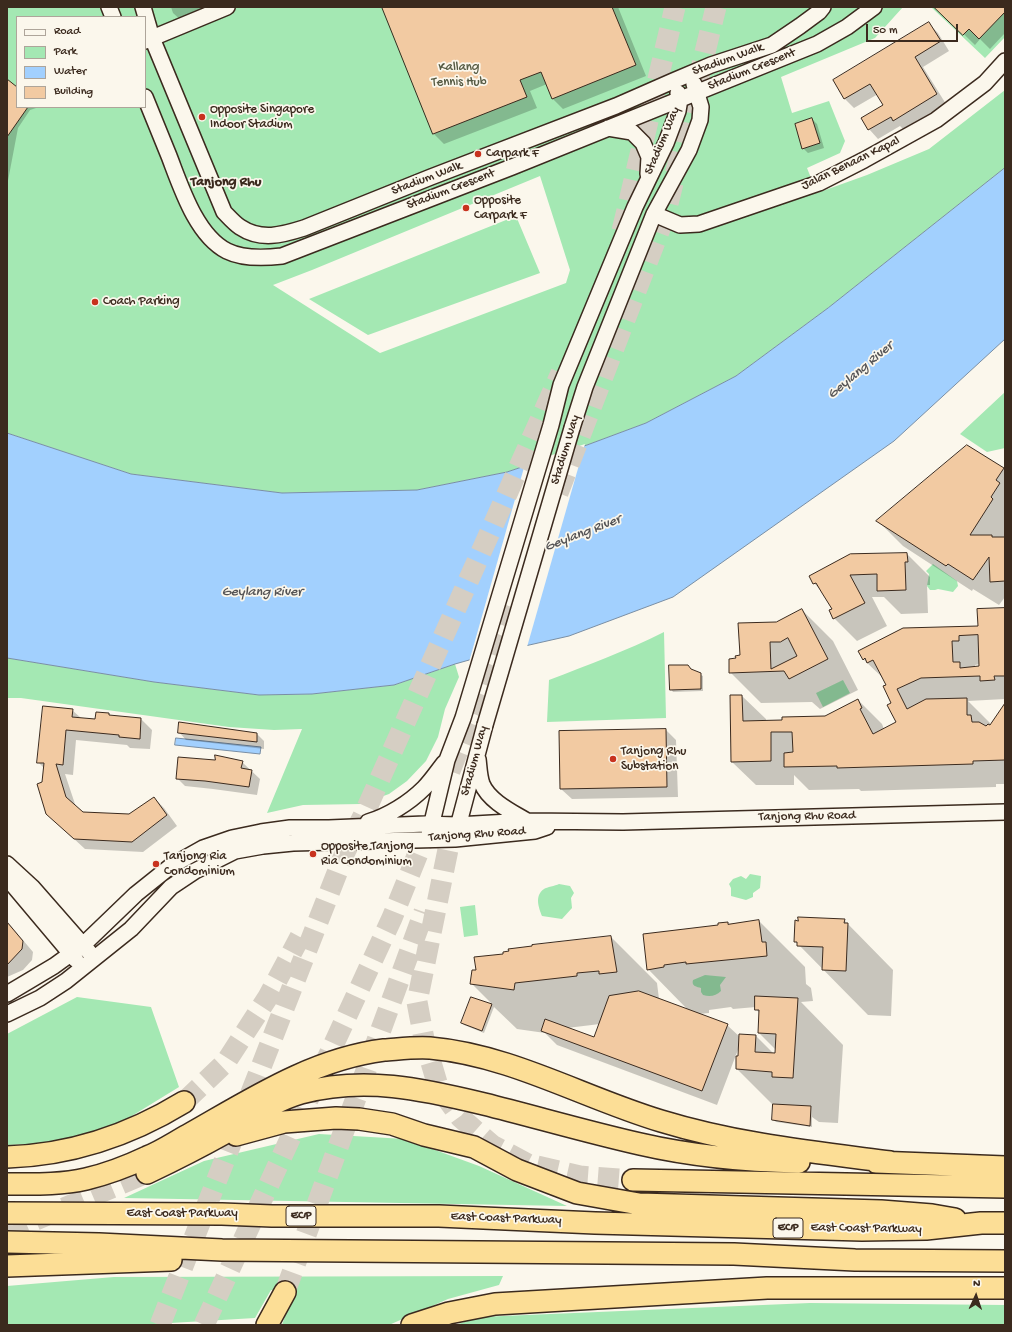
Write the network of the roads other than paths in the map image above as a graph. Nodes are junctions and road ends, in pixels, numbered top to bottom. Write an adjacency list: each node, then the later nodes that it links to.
1 (227, 7): 5 (street)
2 (823, 7): 7 (street, Stadium Walk)
3 (874, 7): 9 (street, Stadium Crescent)
4 (146, 23): 5 (street, Stadium Walk)
5 (149, 39): 8 (street, Stadium Walk)
6 (1005, 62): 14 (street, Jalan Benaan Kapal)
7 (689, 74): 8 (street, Stadium Walk); 9 (street, Stadium Way)
8 (673, 81): 10 (street, Stadium Way)
9 (697, 93): 10 (street, Stadium Crescent); 14 (street, Stadium Way)
10 (680, 99): 12 (street, Stadium Crescent); 13 (street, Stadium Way)
11 (146, 100): 12 (street, Stadium Crescent)
12 (608, 128): 13 (street)
13 (648, 179): 16 (street, Stadium Way)
14 (654, 214): 15 (street, Stadium Way, bridge)
15 (477, 754): 18 (street); 22 (street, Stadium Way)
16 (447, 760): 20 (street, Stadium Way); 21 (street)
17 (1005, 812): 19 (street, Tanjong Rhu Road)
18 (528, 822): 19 (street, Tanjong Rhu Road); 22 (street, Tanjong Rhu Road)
19 (560, 822): 22 (street, Tanjong Rhu Road)
20 (431, 824): 21 (street, Tanjong Rhu Road); 22 (street, Tanjong Rhu Road); 23 (street, Stadium Way)
21 (356, 826): 25 (street, Tanjong Rhu Road)
22 (456, 832): 23 (street, Tanjong Rhu Road)
23 (428, 839): 29 (street, Tanjong Rhu Road)
24 (8, 869): 26 (street); 28 (street)
25 (98, 930): 26 (street); 27 (street, Tanjong Rhu Road)
26 (70, 931): 27 (street)
27 (83, 945): 28 (street, Tanjong Rhu Road); 29 (street)
28 (70, 953): 30 (street); 31 (street, Tanjong Rhu Road)
29 (94, 958): 30 (street, Tanjong Rhu Road)
30 (82, 968): 32 (street, Tanjong Rhu Road)
31 (7, 994)
32 (7, 1014)
33 (184, 1102): 35 (highway)
34 (197, 1148): 36 (highway); 38 (highway); 43 (highway)
35 (7, 1157)
36 (890, 1162): 37 (highway); 40 (highway)
37 (1005, 1167)
38 (147, 1173)
39 (633, 1180): 41 (highway)
40 (7, 1184)
41 (1005, 1187)
42 (7, 1213): 43 (highway, East Coast Parkway / ECP)
43 (980, 1222): 44 (highway, East Coast Parkway / ECP)
44 (1005, 1223)
45 (7, 1242): 46 (highway, ECP)
46 (222, 1250): 47 (highway, ECP); 49 (highway)
47 (855, 1260): 48 (highway, ECP); 52 (highway)
48 (1005, 1261)
49 (7, 1266)
50 (1005, 1288): 52 (highway)
51 (285, 1292): 53 (highway)
52 (496, 1304): 54 (highway)
53 (267, 1325)
54 (412, 1325)

